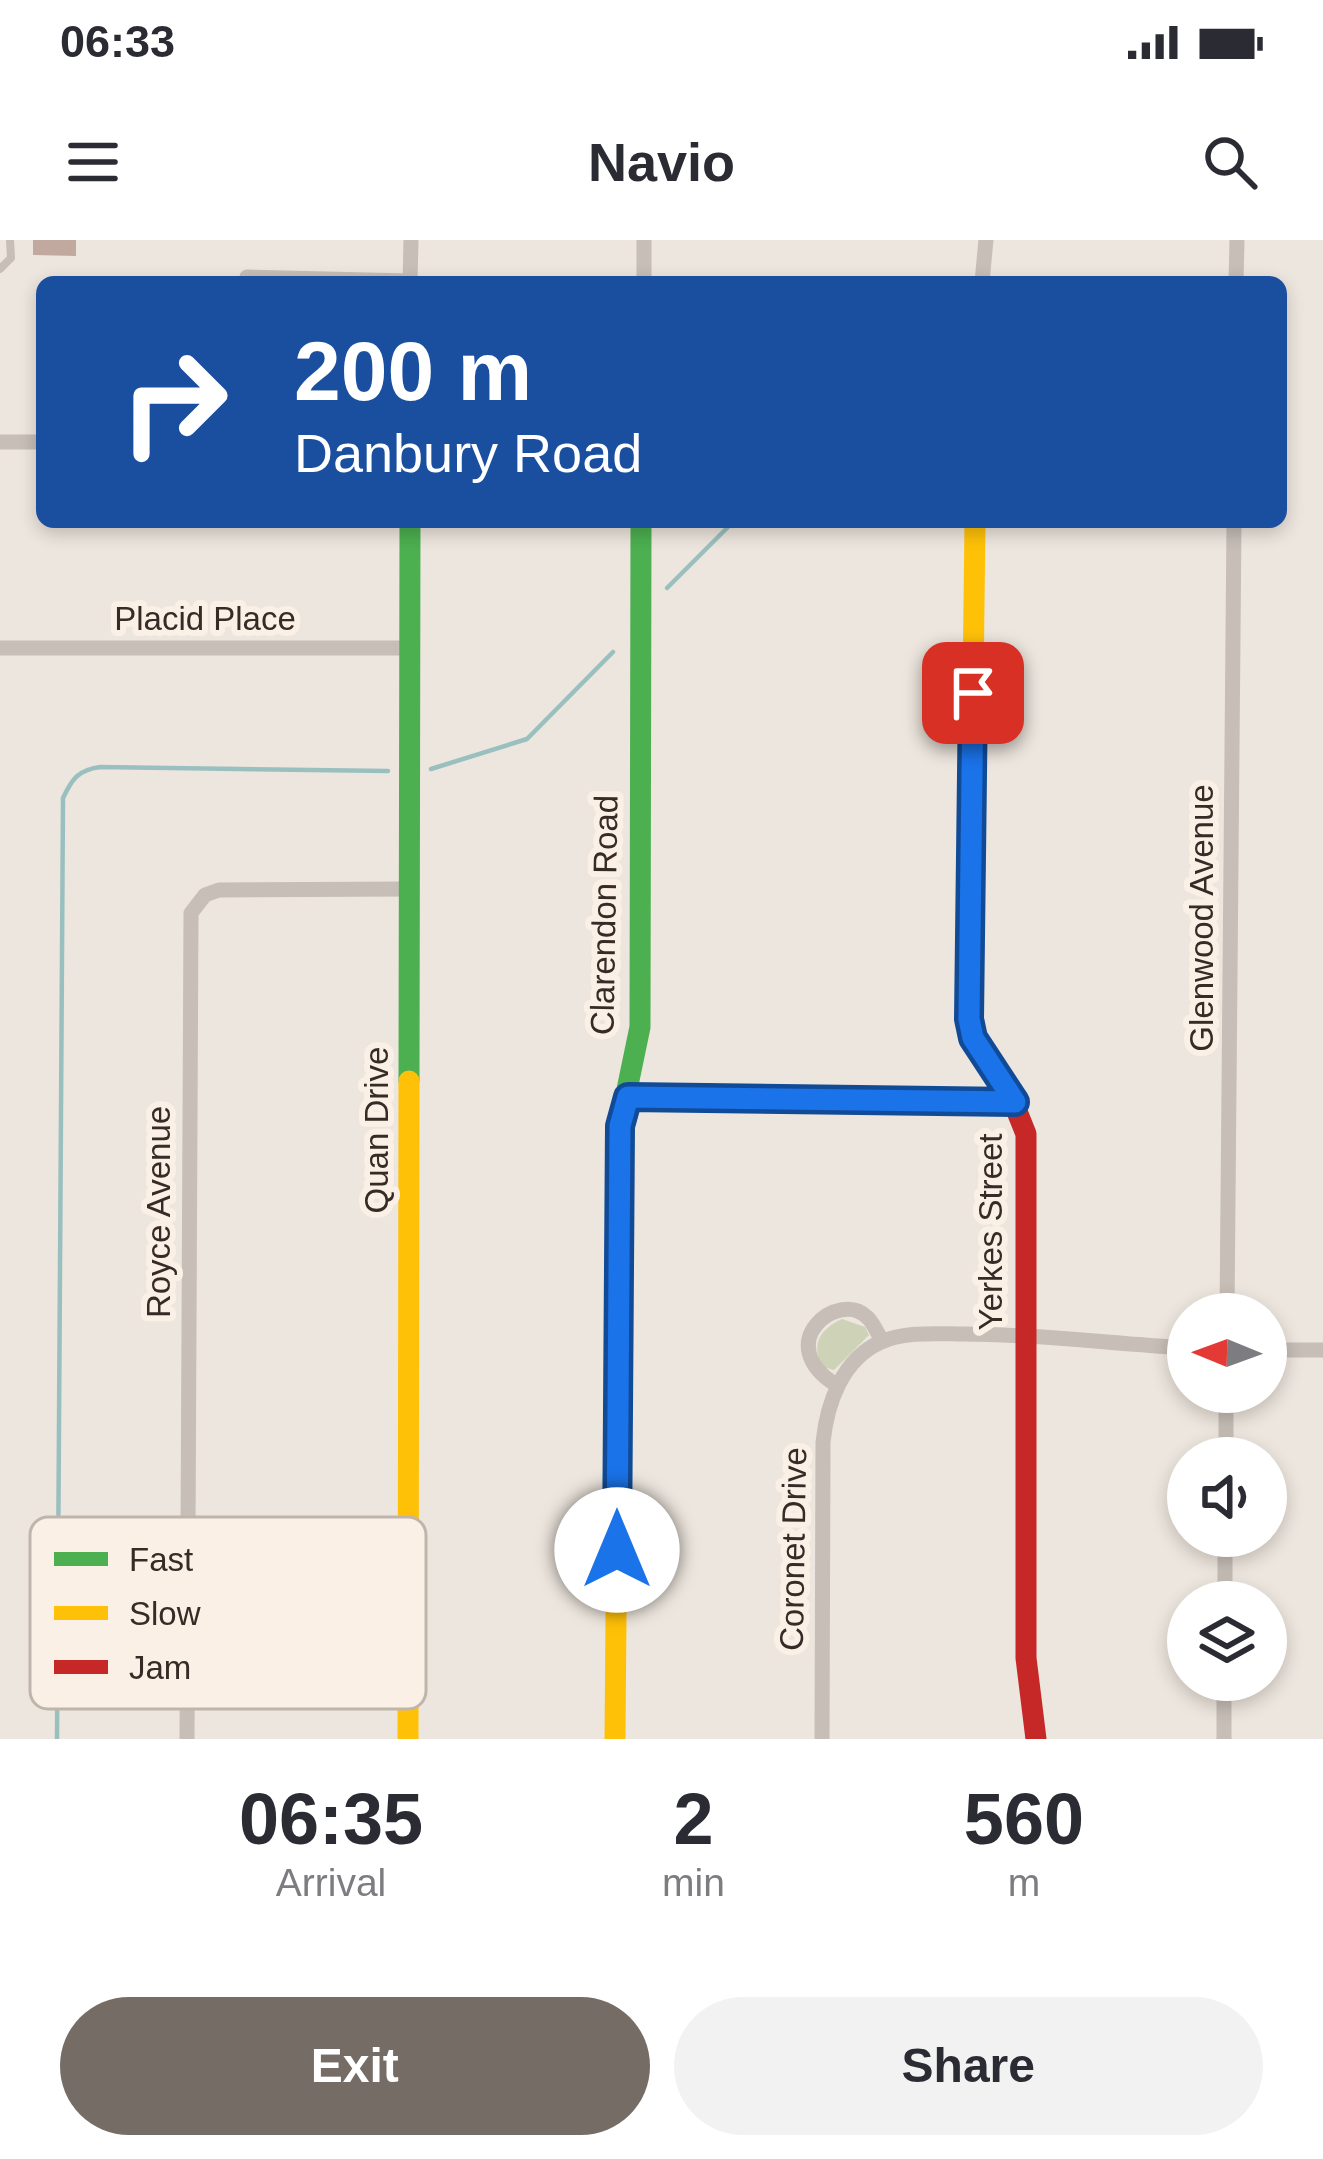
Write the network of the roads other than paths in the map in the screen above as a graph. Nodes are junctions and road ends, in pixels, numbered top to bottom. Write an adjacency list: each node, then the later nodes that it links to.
1 (10, 240): 6 (lane)
2 (410, 240): 7 (street)
3 (644, 240): 8 (street)
4 (986, 240): 9 (street)
5 (1237, 240): 10 (street)
6 (0, 269)
7 (410, 276)
8 (644, 276)
9 (983, 276)
10 (1236, 276)
11 (0, 442): 12 (street)
12 (36, 442)
13 (410, 528): 18 (street, Quan Drive)
14 (641, 528): 20 (street, Clarendon Road)
15 (975, 528): 21 (street, Yerkes Street)
16 (1234, 528): 22 (street, Glenwood Avenue)
17 (0, 648): 18 (street, Placid Place)
18 (409, 648): 19 (street, Quan Drive)
19 (409, 889): 29 (street, Royce Avenue); 30 (street, Quan Drive)
20 (628, 1097): 21 (street); 36 (street, Clarendon Road)
21 (1015, 1102): 23 (street, Yerkes Street)
22 (1227, 1293)
23 (1023, 1334): 24 (street); 25 (street); 38 (street, Yerkes Street)
24 (882, 1341): 28 (street, Coronet Drive); 28 (street)
25 (1167, 1346)
26 (1287, 1350): 27 (street)
27 (1323, 1351)
28 (836, 1385): 37 (street, Coronet Drive)
29 (188, 1517)
30 (408, 1517)
31 (1224, 1701): 39 (street)
32 (187, 1709): 34 (street, Royce Avenue)
33 (408, 1709): 35 (street, Quan Drive)
34 (187, 1739)
35 (408, 1739)
36 (615, 1739)
37 (822, 1739)
38 (1036, 1739)
39 (1224, 1739)

